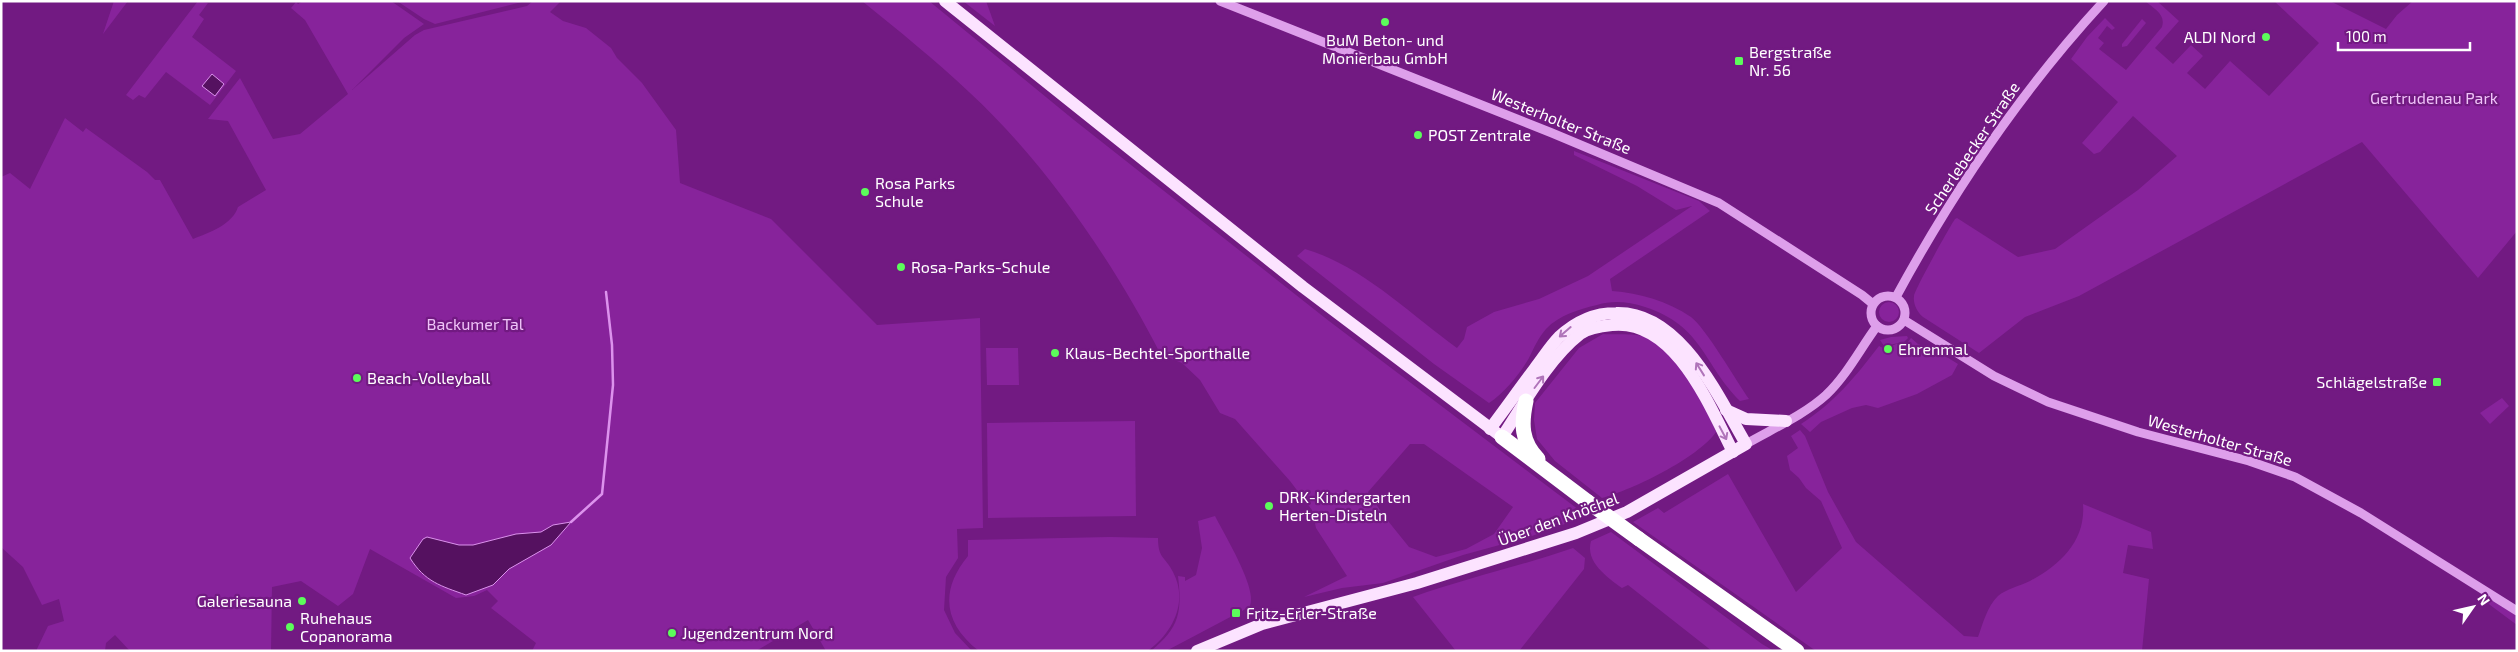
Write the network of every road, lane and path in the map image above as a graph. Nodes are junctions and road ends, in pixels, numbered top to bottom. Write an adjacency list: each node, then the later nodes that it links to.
1 (944, 1): 11 (main road)
2 (1220, 1): 5 (street, Westerholter Straße)
3 (2104, 1): 4 (street, Scherlebecker Straße)
4 (1896, 297): 5 (street); 6 (street)
5 (1873, 304): 7 (street)
6 (1904, 320): 7 (street); 15 (street, Westerholter Straße)
7 (1877, 326): 10 (street, Über den Knöchel)
8 (1526, 401): 11 (main road); 13 (main road, one-way to 13); 14 (highway)
9 (1726, 410): 10 (main road); 11 (main road, one-way to 11); 12 (main road)
10 (1786, 421): 12 (street, Über den Knöchel)
11 (1496, 433): 14 (highway)
12 (1746, 444): 13 (main road, Über den Knöchel)
13 (1733, 452): 16 (main road, Über den Knöchel)
14 (1555, 477): 17 (highway, bridge)
15 (2517, 611)
16 (1197, 651)
17 (1797, 651)

